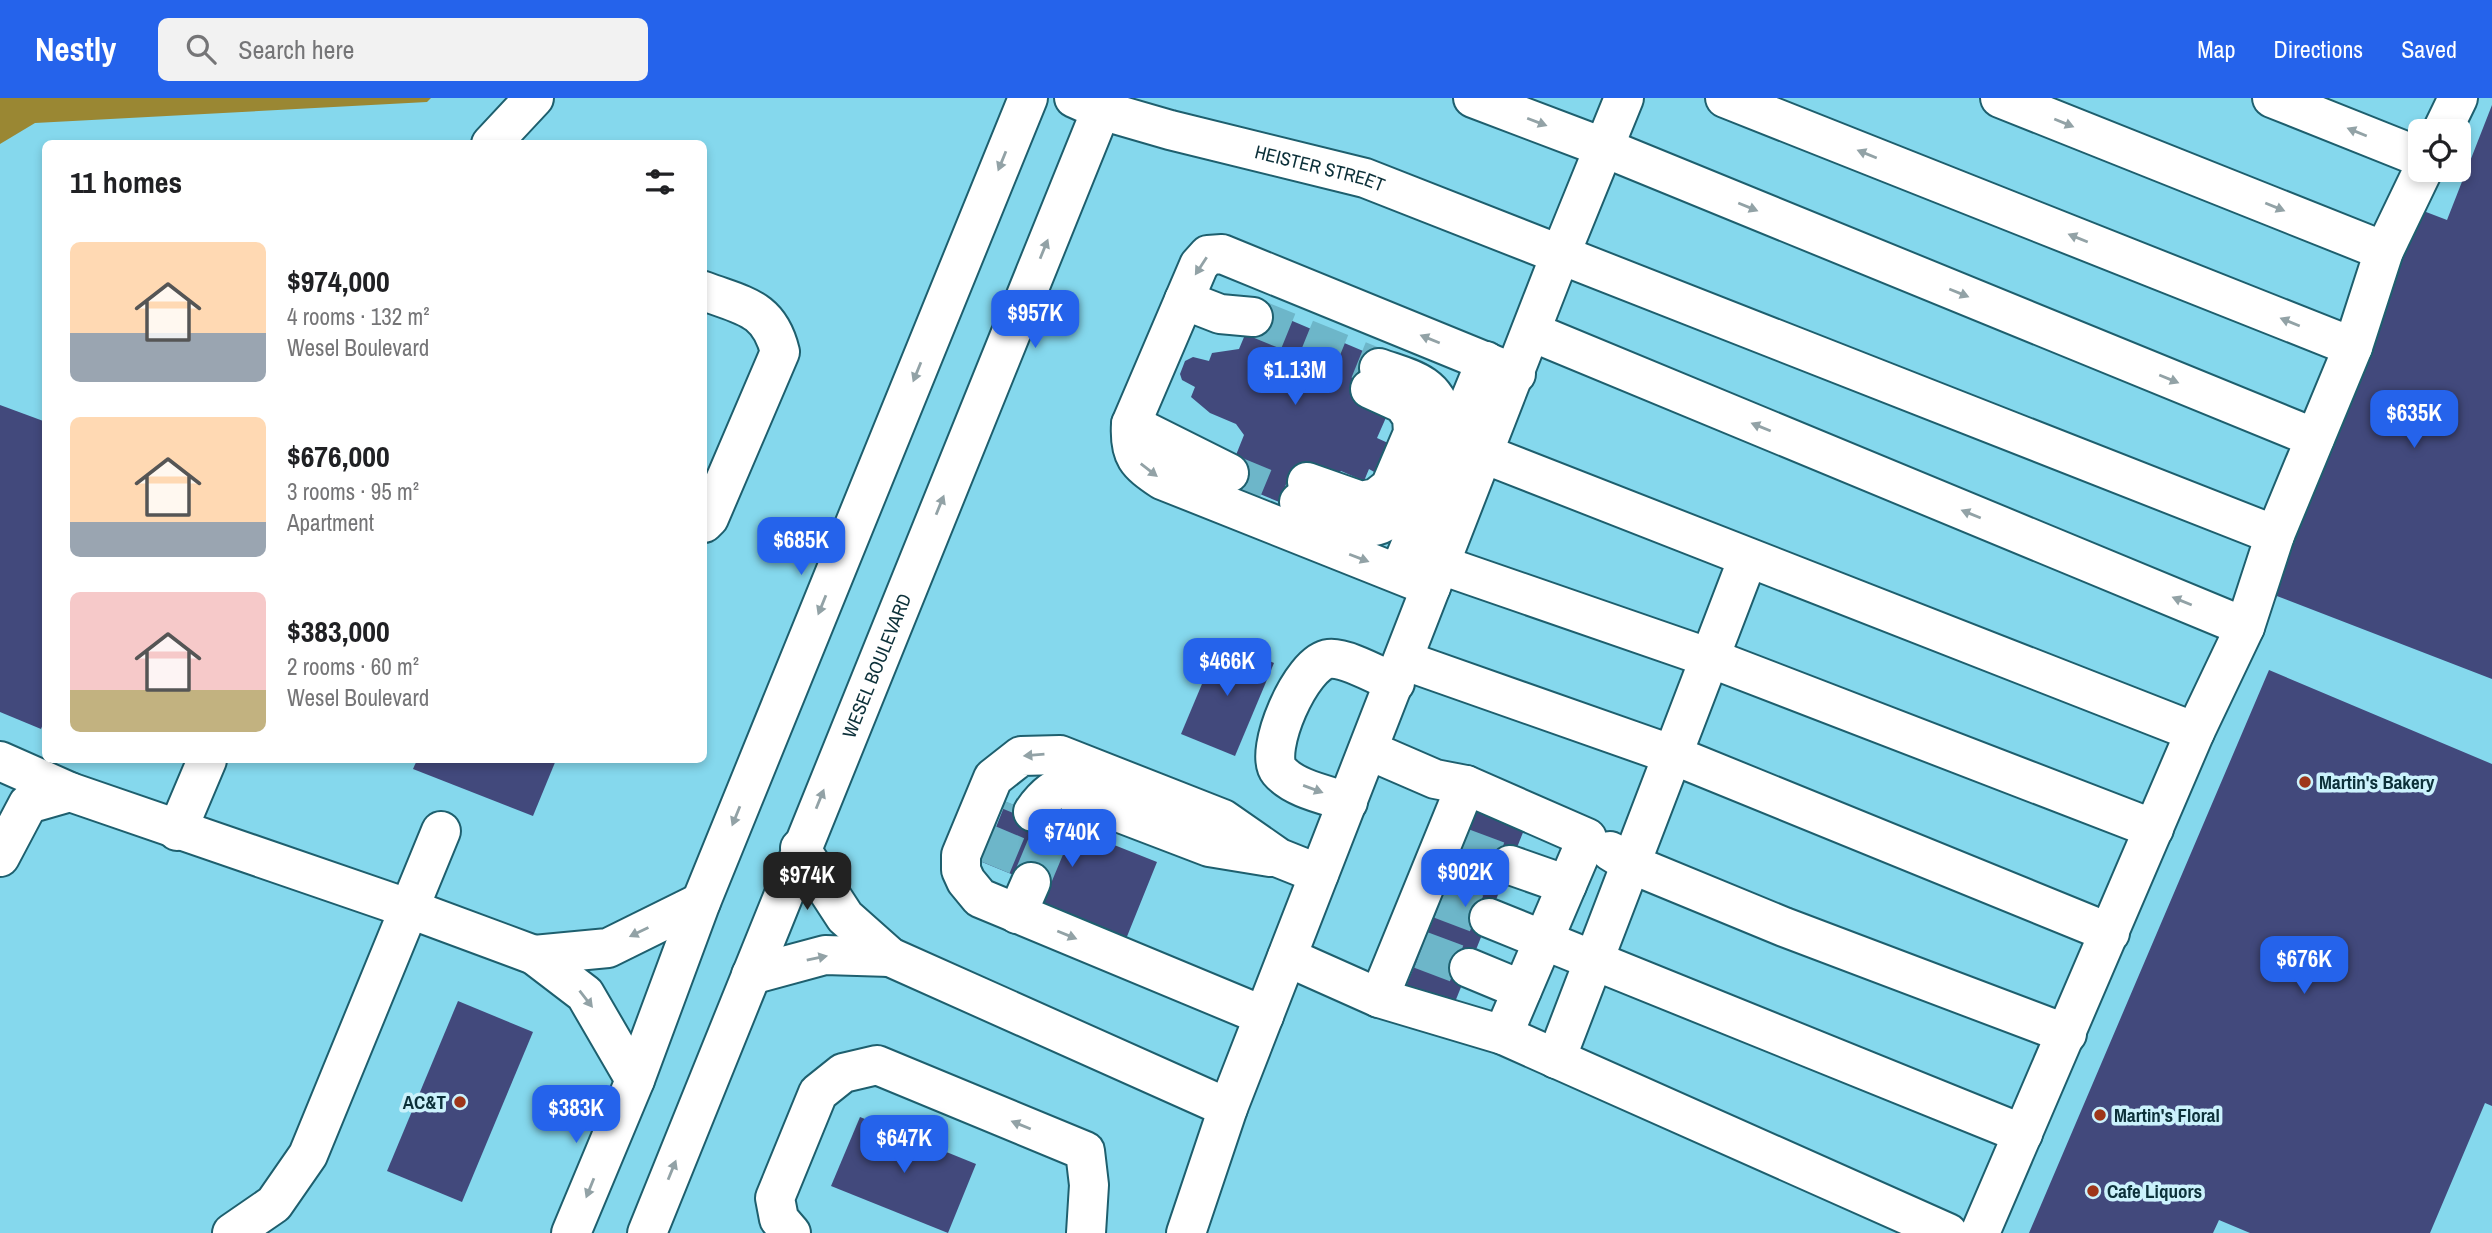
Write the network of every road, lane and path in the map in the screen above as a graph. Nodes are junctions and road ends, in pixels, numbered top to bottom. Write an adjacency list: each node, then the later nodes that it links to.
1 (534, 98): 11 (main road)
2 (1028, 98): 55 (main road, one-way to 55)
3 (1473, 98): 12 (main road, one-way to 12)
4 (1624, 98): 12 (main road)
5 (1725, 98): 21 (main road, one-way to 5)
6 (2000, 98): 15 (main road, one-way to 15)
7 (2272, 98): 13 (main road, one-way to 7)
8 (2458, 98): 10 (main road)
9 (1093, 102): 16 (main road, HEISTER STREET); 48 (main road, WESEL BOULEVARD, one-way to 9)
10 (2448, 119)
11 (495, 140)
12 (1605, 148): 16 (main road); 25 (main road, one-way to 25)
13 (2408, 152)
14 (2417, 182): 15 (main road)
15 (2384, 251): 21 (main road)
16 (1561, 253): 20 (main road); 30 (main road, HEISTER STREET)
17 (707, 292): 29 (main road)
18 (1184, 300): 19 (main road); 22 (main road, one-way to 18); 24 (main road)
19 (1239, 323)
20 (1532, 332): 22 (main road); 33 (main road, one-way to 20)
21 (2353, 347): 25 (main road)
22 (1501, 368): 26 (main road); 32 (main road)
23 (1374, 378): 28 (main road)
24 (1148, 431): 27 (main road); 32 (main road, one-way to 32)
25 (2315, 438): 30 (main road)
26 (1484, 454): 31 (main road); 32 (main road)
27 (1232, 464)
28 (1303, 492)
29 (707, 520)
30 (2275, 535): 33 (main road)
31 (1748, 558): 34 (main road); 36 (main road)
32 (1424, 575): 34 (main road); 35 (main road)
33 (2245, 627): 36 (main road)
34 (1710, 658): 38 (main road); 44 (main road)
35 (1399, 671): 37 (main road); 38 (main road); 43 (main road, one-way to 43)
36 (2195, 733): 44 (main road)
37 (1368, 750): 42 (main road); 43 (main road)
38 (1673, 755): 51 (main road); 58 (main road)
39 (0, 761): 41 (main road)
40 (205, 763): 45 (main road)
41 (62, 778): 45 (main road); 49 (main road)
42 (1466, 785): 47 (main road); 67 (main road)
43 (1348, 802): 53 (main road)
44 (2154, 829): 58 (main road)
45 (177, 831): 56 (main road)
46 (441, 831): 56 (main road)
47 (1587, 838): 51 (main road); 54 (main road)
48 (800, 848): 61 (main road); 65 (main road, WESEL BOULEVARD)
49 (0, 857)
50 (1279, 858): 50 (main road); 53 (main road); 68 (main road, one-way to 68)
51 (1631, 864): 63 (main road); 69 (main road)
52 (1510, 865): 54 (main road)
53 (1320, 874): 62 (main road)
54 (1567, 885): 59 (main road)
55 (701, 902): 60 (main road, one-way to 60); 72 (main road)
56 (410, 909): 60 (main road); 75 (main road)
57 (1489, 918): 59 (main road)
58 (2110, 933): 69 (main road)
59 (1545, 939): 63 (main road); 66 (main road)
60 (534, 955): 72 (main road, one-way to 72)
61 (890, 957): 65 (main road, one-way to 61); 73 (main road)
62 (1287, 957): 67 (main road); 68 (main road)
63 (1595, 959): 71 (main road); 74 (main road)
64 (1469, 968): 66 (main road)
65 (751, 975): 77 (main road, WESEL BOULEVARD, one-way to 65)
66 (1522, 990): 70 (main road)
67 (1379, 998): 70 (main road)
68 (1264, 1016): 73 (main road)
69 (2067, 1034): 74 (main road)
70 (1503, 1035): 71 (main road)
71 (1556, 1059): 81 (main road)
72 (635, 1080): 76 (main road, one-way to 76)
73 (1228, 1108): 80 (main road)
74 (2023, 1134): 82 (main road)
75 (232, 1233)
76 (571, 1233)
77 (647, 1233)
78 (791, 1233): 79 (main road, one-way to 78)
79 (1086, 1233)
80 (1186, 1233)
81 (1948, 1233)
82 (1979, 1233)

